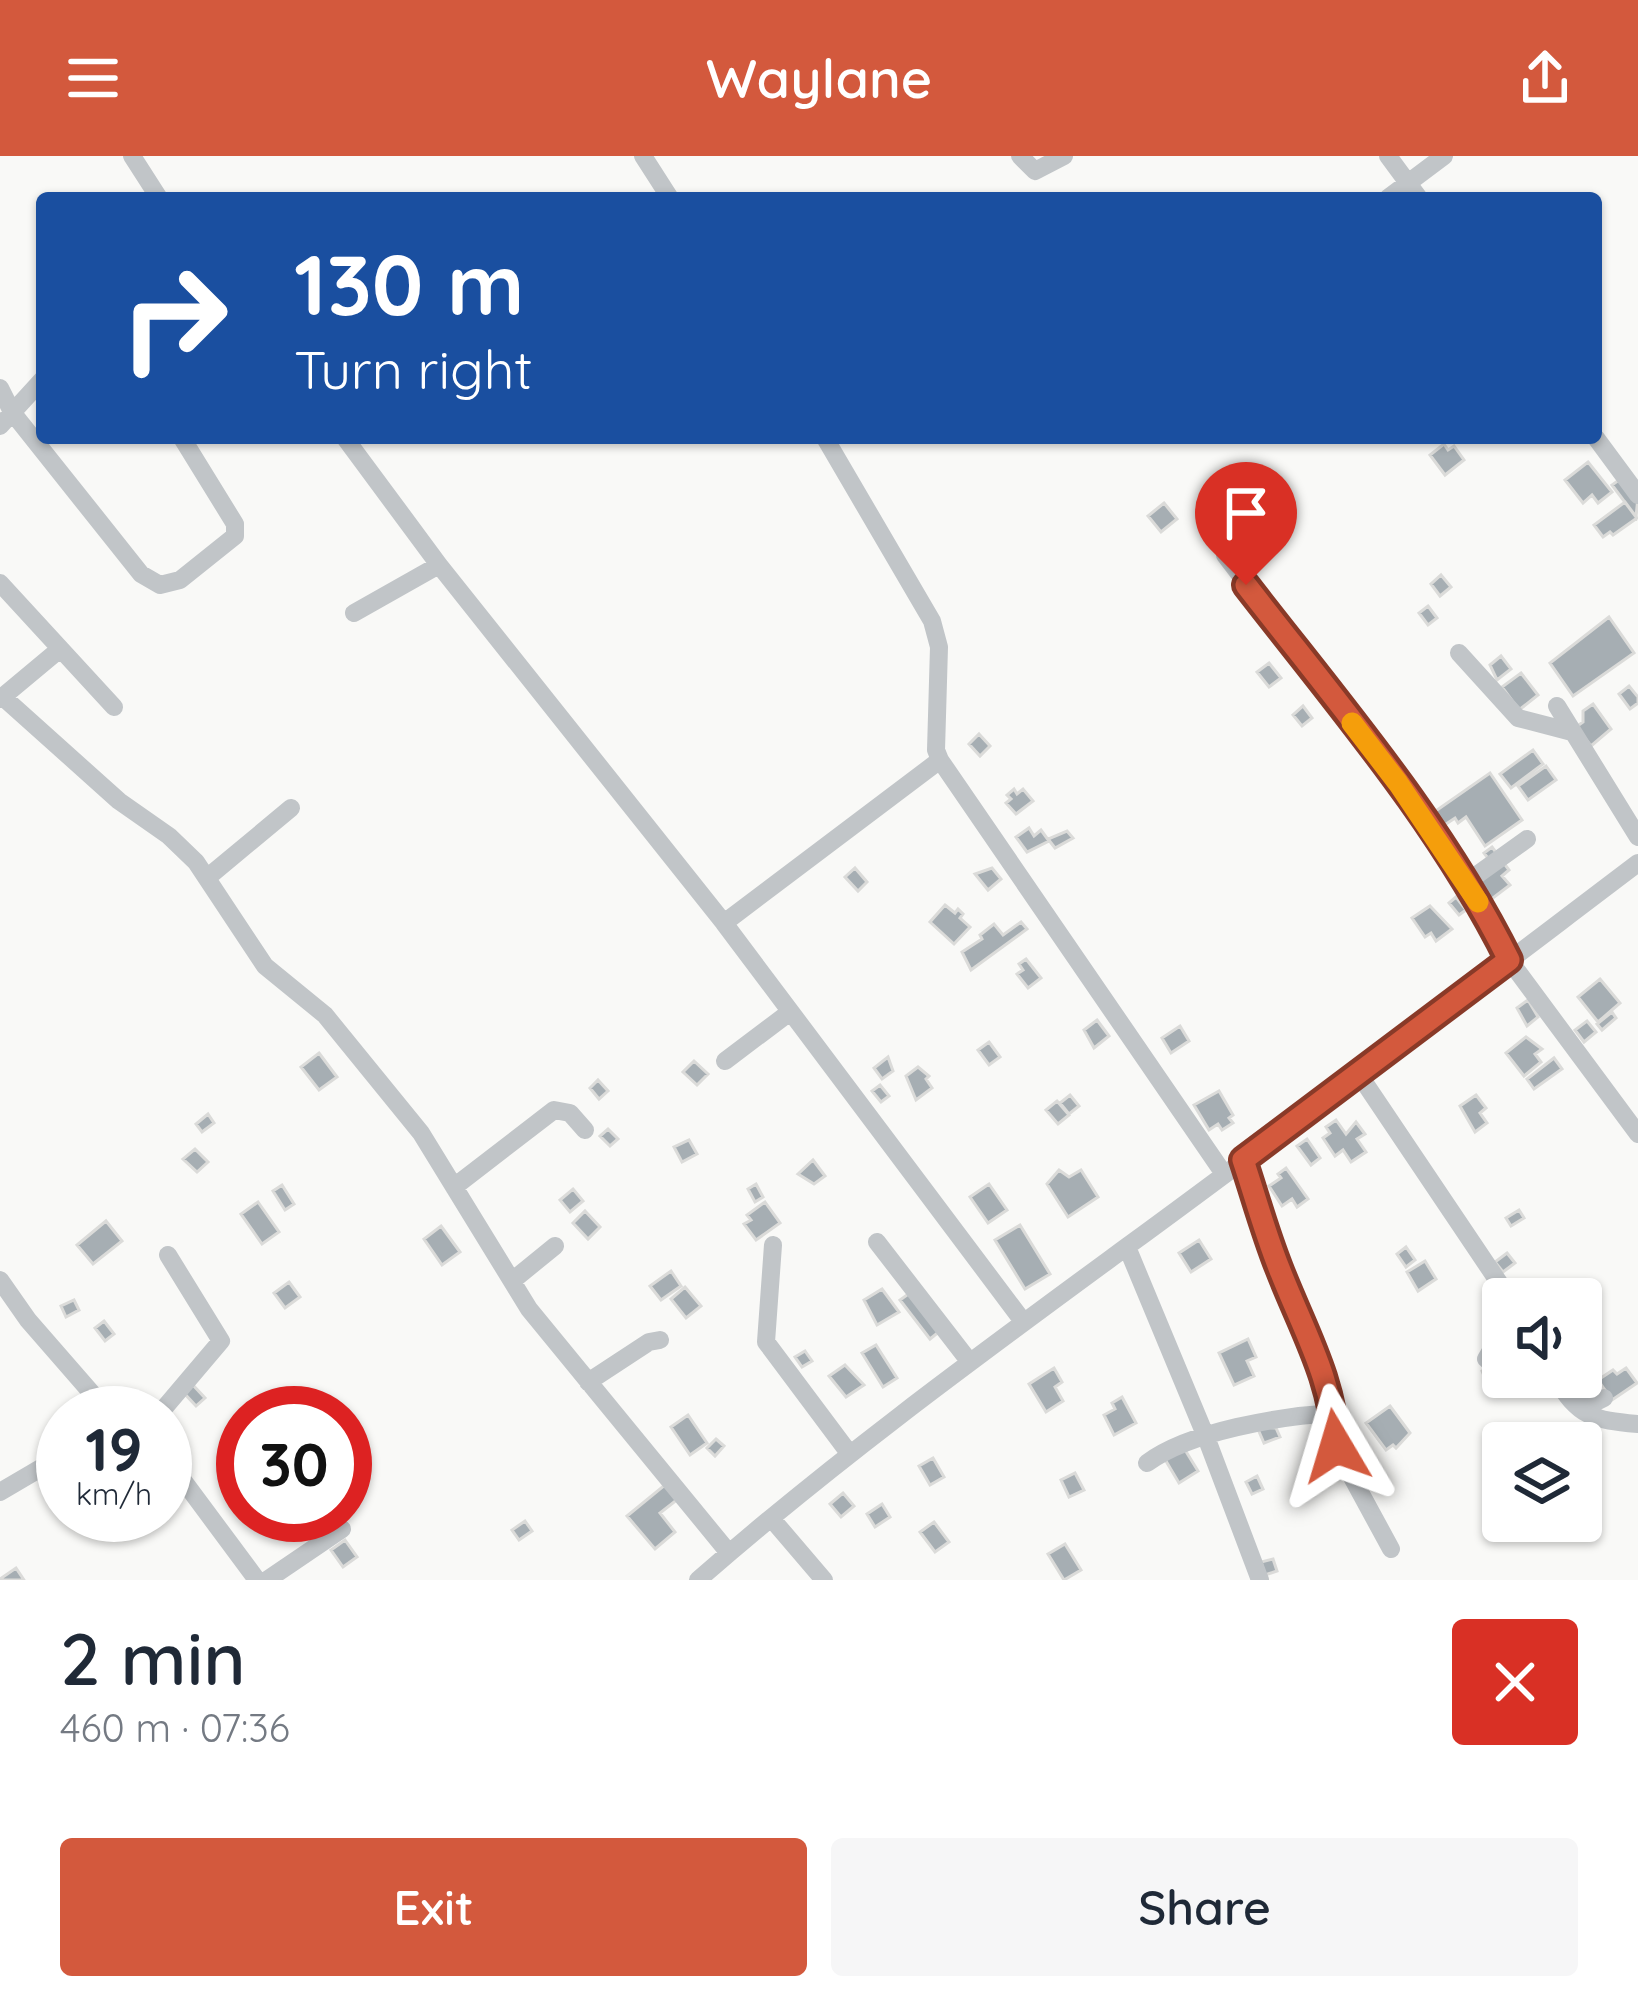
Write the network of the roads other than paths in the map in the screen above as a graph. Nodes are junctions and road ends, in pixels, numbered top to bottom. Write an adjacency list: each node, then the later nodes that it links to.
1 (132, 156): 8 (street)
2 (643, 156): 9 (street)
3 (1020, 156): 4 (street)
4 (1064, 156)
5 (1388, 156): 7 (street)
6 (1444, 156): 7 (street)
7 (1414, 191)
8 (155, 192)
9 (666, 192)
10 (36, 386): 12 (street)
11 (0, 388): 12 (street)
12 (6, 419): 13 (street)
13 (186, 444)
14 (349, 444): 19 (street)
15 (829, 444): 28 (street)
16 (1600, 444): 17 (street)
17 (1638, 495)
18 (1225, 555): 34 (street)
19 (439, 566): 21 (street); 35 (street)
20 (0, 583): 22 (street)
21 (354, 613)
22 (60, 650): 24 (street); 26 (street)
23 (1459, 653): 27 (street)
24 (2, 698): 33 (street)
25 (1557, 706): 27 (street)
26 (115, 707)
27 (1572, 732): 30 (street)
28 (940, 760): 35 (street); 43 (street)
29 (291, 808): 33 (street)
30 (1638, 837)
31 (1527, 838): 34 (street)
32 (1638, 862): 36 (street)
33 (208, 878): 44 (street)
34 (1467, 883): 36 (street)
35 (724, 922): 37 (street)
36 (1509, 960): 39 (street); 41 (street)
37 (790, 1012): 38 (street); 53 (street)
38 (725, 1061)
39 (1358, 1073): 42 (street); 50 (street)
40 (585, 1130): 44 (street)
41 (1638, 1134)
42 (1243, 1160): 43 (street); 61 (street)
43 (1224, 1174): 48 (street)
44 (454, 1187): 52 (street)
45 (877, 1241): 55 (street)
46 (773, 1245): 64 (street)
47 (555, 1246): 52 (street)
48 (1127, 1247): 53 (street); 63 (street)
49 (169, 1256): 58 (street)
50 (1496, 1278)
51 (0, 1280): 57 (street)
52 (512, 1280): 56 (street)
53 (1022, 1320): 55 (street)
54 (660, 1340): 56 (street)
55 (969, 1361): 64 (street)
56 (588, 1382): 72 (street)
57 (85, 1386)
58 (183, 1386)
59 (1604, 1398): 60 (street)
60 (1568, 1400): 62 (street)
61 (1334, 1413): 63 (street); 71 (street)
62 (1638, 1424)
63 (1206, 1437): 65 (street); 77 (street)
64 (849, 1453): 69 (street)
65 (1148, 1463)
66 (36, 1471): 67 (street)
67 (0, 1492)
68 (192, 1492): 73 (street)
69 (771, 1518): 72 (street); 76 (street)
70 (323, 1542): 74 (street)
71 (1391, 1549)
72 (729, 1553): 75 (street)
73 (257, 1580)
74 (267, 1580)
75 (698, 1580)
76 (824, 1580)
77 (1260, 1580)

